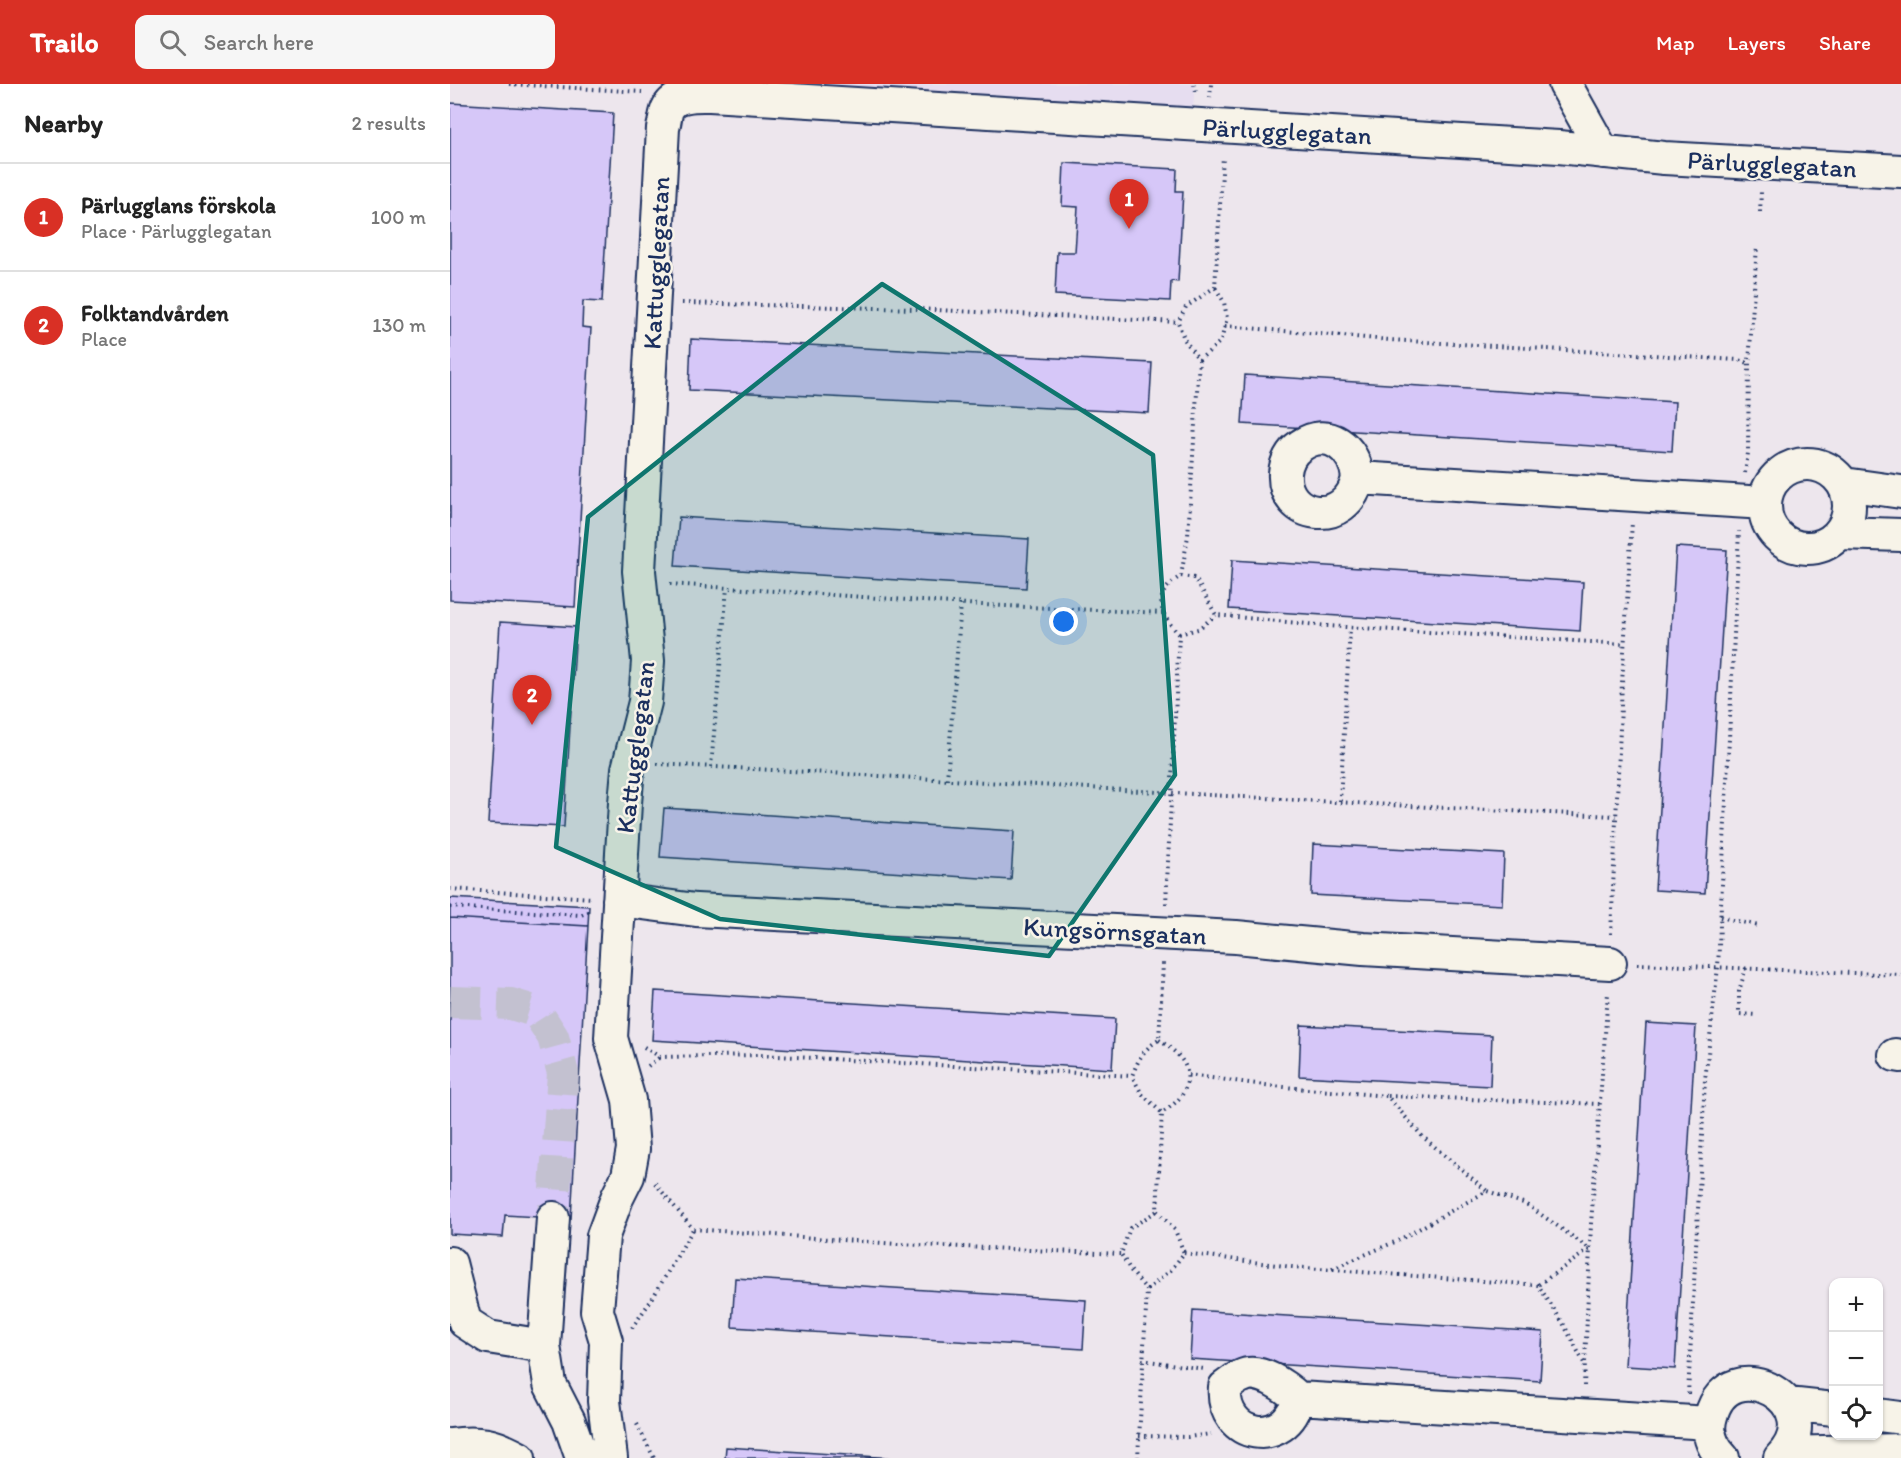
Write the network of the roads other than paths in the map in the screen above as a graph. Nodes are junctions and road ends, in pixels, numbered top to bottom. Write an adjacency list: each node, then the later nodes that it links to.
1 (1565, 84): 3 (street)
2 (663, 97): 3 (street, Pärlugglegatan); 11 (street, Kattugglegatan)
3 (1603, 152): 4 (street, Pärlugglegatan)
4 (1901, 171)
5 (1358, 478): 8 (street)
6 (1844, 484): 7 (street); 8 (street); 9 (street)
7 (1901, 492)
8 (1752, 502): 9 (street)
9 (1841, 533): 10 (street)
10 (1901, 535)
11 (619, 900): 12 (street, Kungsörnsgatan); 27 (street, Kattugglegatan)
12 (1610, 963)
13 (553, 1218): 15 (street)
14 (450, 1263): 15 (street)
15 (544, 1346): 26 (street)
16 (1298, 1398): 16 (street); 21 (street)
17 (1788, 1404): 18 (street); 21 (street); 25 (street)
18 (1829, 1409)
19 (1883, 1416): 20 (street)
20 (1901, 1418)
21 (1697, 1422): 28 (street)
22 (450, 1445): 24 (street)
23 (1901, 1450): 25 (street)
24 (508, 1455)
25 (1783, 1455)
26 (582, 1458)
27 (611, 1458)
28 (1723, 1458)

